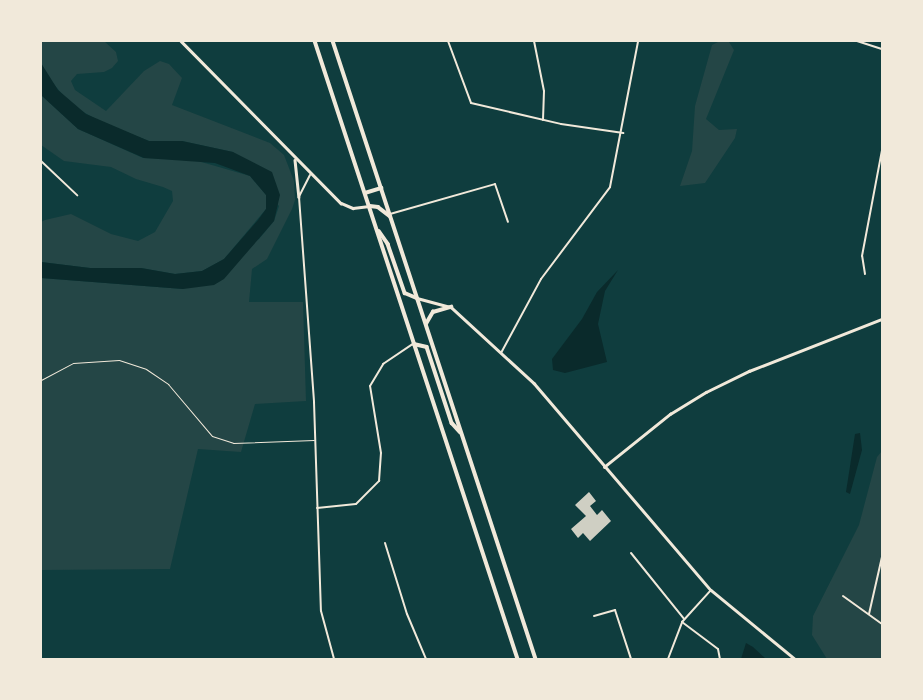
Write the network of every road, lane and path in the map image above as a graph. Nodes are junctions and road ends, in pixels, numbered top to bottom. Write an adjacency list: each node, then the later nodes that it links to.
1 (181, 41): 12 (street)
2 (315, 41): 16 (main road)
3 (333, 41): 15 (main road)
4 (448, 41): 9 (street)
5 (534, 41): 9 (street)
6 (638, 41): 10 (street)
7 (858, 41): 8 (street)
8 (882, 50)
9 (543, 120): 10 (street)
10 (622, 133): 29 (street)
11 (882, 150): 23 (street)
12 (295, 160): 14 (street); 18 (street)
13 (41, 161): 17 (street)
14 (310, 175): 18 (street); 19 (street)
15 (381, 188): 16 (main road); 20 (main road)
16 (365, 193): 19 (main road)
17 (77, 195)
18 (299, 197): 32 (street)
19 (370, 206): 20 (main road); 22 (main road)
20 (390, 216): 21 (street); 24 (main road)
21 (508, 222)
22 (376, 227): 24 (main road); 28 (main road)
23 (865, 274)
24 (417, 298): 25 (street); 27 (main road)
25 (451, 307): 27 (main road); 29 (street)
26 (882, 319): 33 (street)
27 (426, 324): 31 (main road)
28 (414, 344): 31 (main road); 34 (street); 47 (main road)
29 (501, 352): 33 (street)
30 (41, 380): 32 (lane)
31 (462, 434): 48 (main road)
32 (315, 440): 34 (street)
33 (604, 467): 38 (street)
34 (317, 508): 45 (street)
35 (385, 543): 46 (street)
36 (631, 554): 42 (street)
37 (882, 557): 40 (street)
38 (711, 590): 42 (street); 52 (street)
39 (843, 596): 40 (street)
40 (869, 614): 44 (street)
41 (594, 616): 49 (street)
42 (684, 620): 43 (street)
43 (682, 622): 50 (street); 51 (street)
44 (882, 624)
45 (334, 659)
46 (426, 659)
47 (518, 659)
48 (536, 659)
49 (631, 659)
50 (668, 659)
51 (720, 659)
52 (795, 659)

